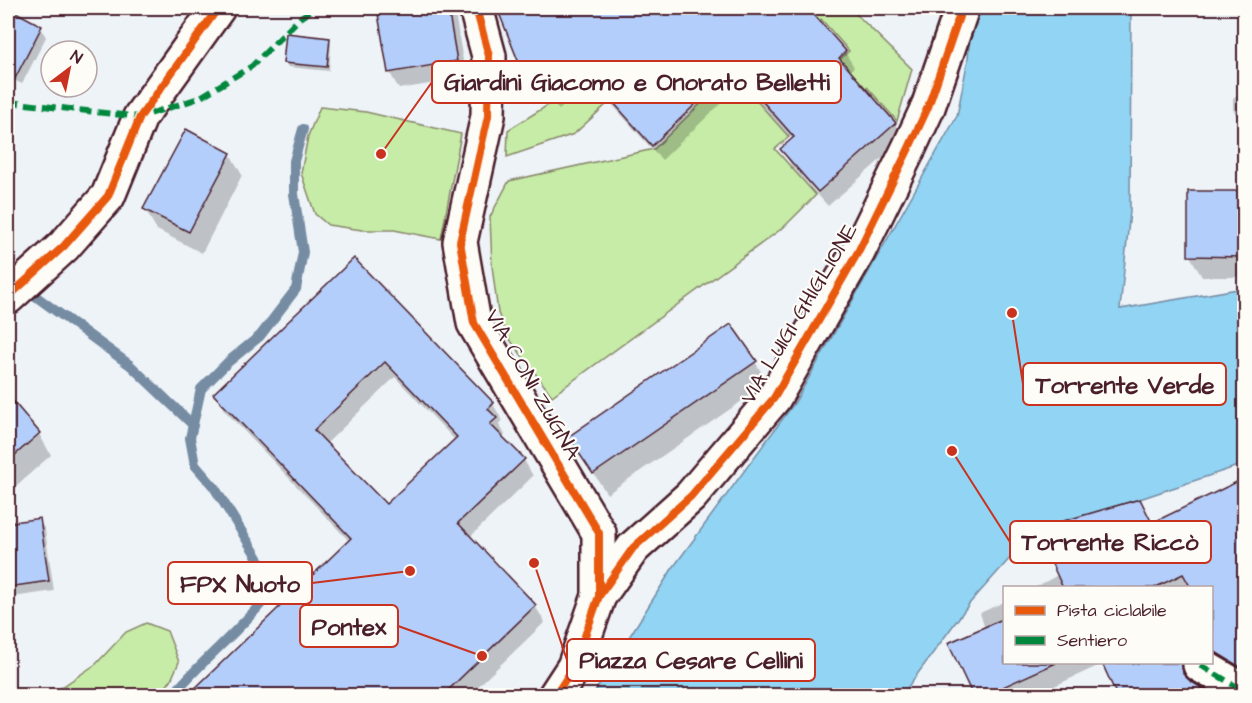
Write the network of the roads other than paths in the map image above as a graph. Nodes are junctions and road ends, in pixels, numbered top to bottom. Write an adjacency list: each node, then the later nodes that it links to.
1 (218, 8): 4 (street)
2 (476, 8): 5 (street, VIA CONI ZUGNA)
3 (962, 8): 5 (street, VIA LUIGI GHIGLIONE)
4 (8, 297)
5 (599, 596): 8 (street)
6 (1200, 665): 7 (street)
7 (1245, 691)
8 (555, 696)

